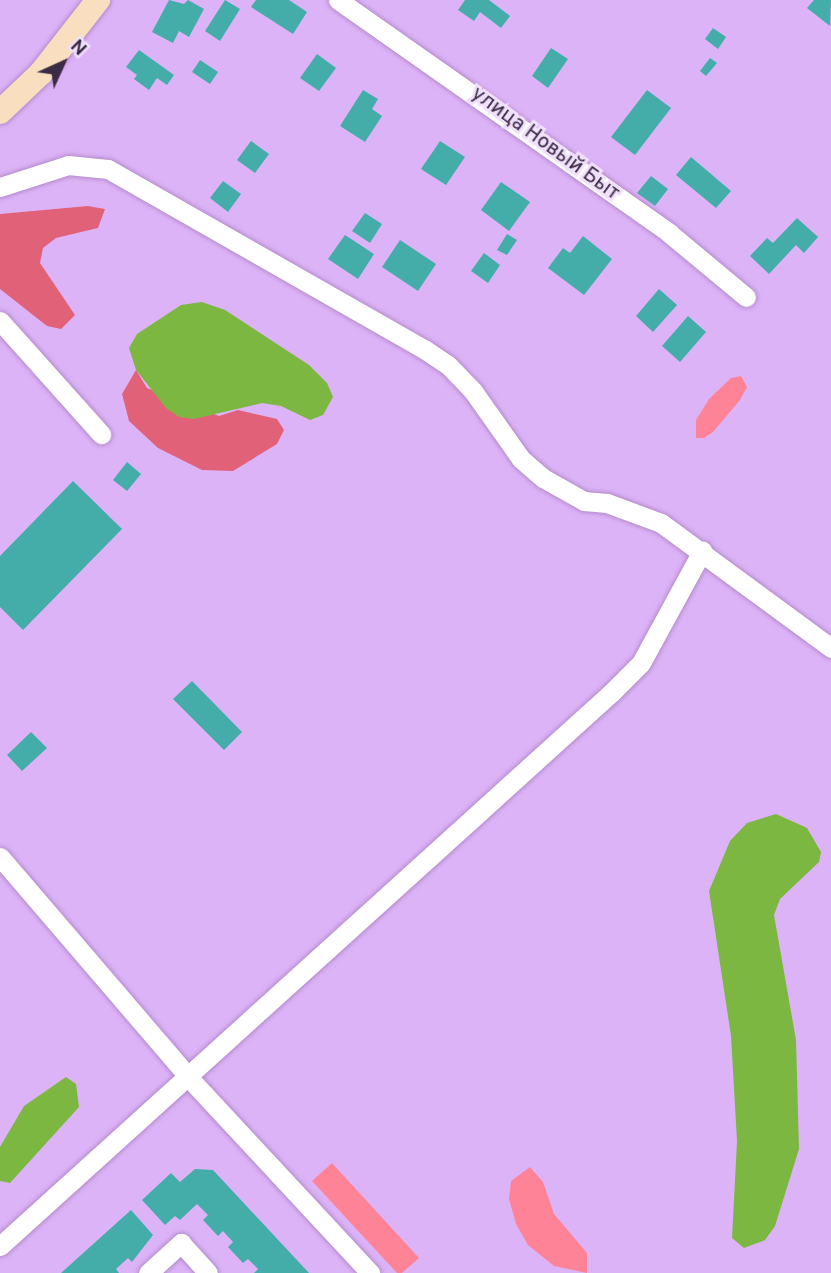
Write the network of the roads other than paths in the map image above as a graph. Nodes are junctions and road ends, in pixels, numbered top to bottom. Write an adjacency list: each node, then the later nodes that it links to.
1 (98, 0): 3 (main road)
2 (338, 0): 5 (street, улица Новый Быт)
3 (0, 111)
4 (0, 187): 8 (street)
5 (746, 297)
6 (0, 321): 7 (street)
7 (101, 434)
8 (702, 551): 9 (street); 11 (street)
9 (831, 648)
10 (0, 857): 11 (street)
11 (190, 1079): 12 (street); 15 (street)
12 (0, 1246)
13 (148, 1273): 14 (street)
14 (208, 1273)
15 (370, 1273)

